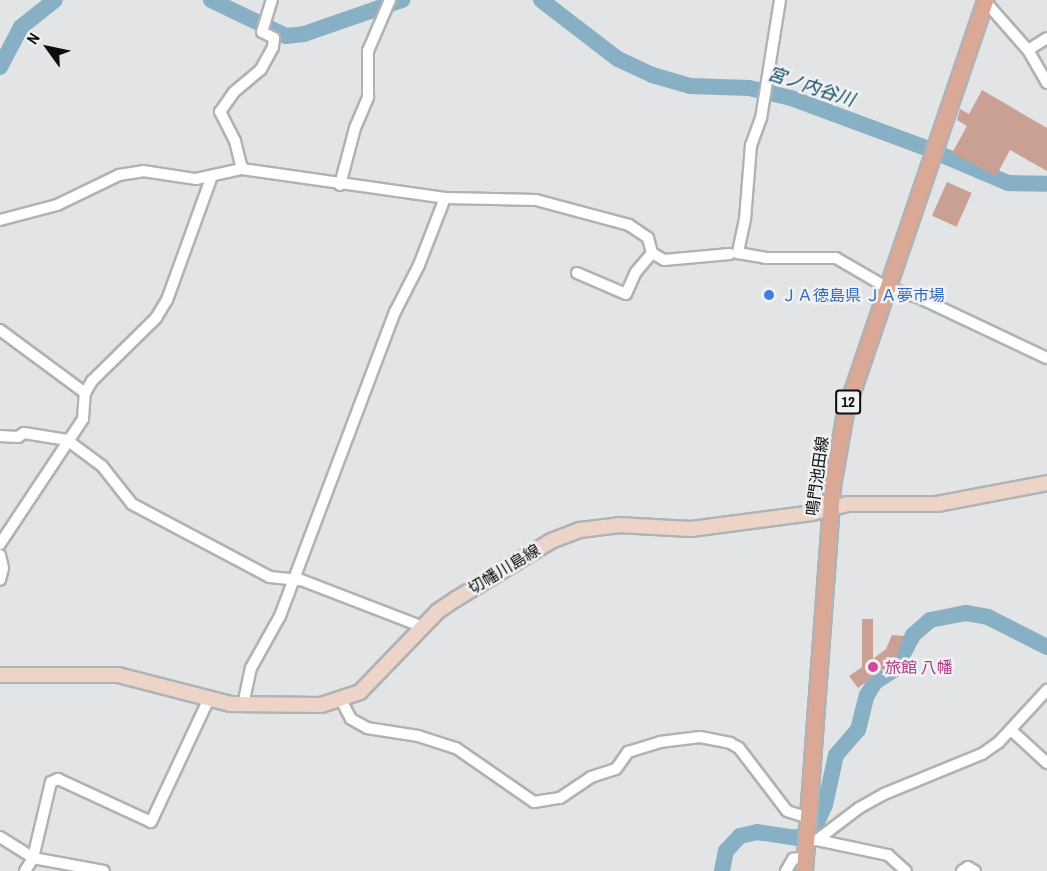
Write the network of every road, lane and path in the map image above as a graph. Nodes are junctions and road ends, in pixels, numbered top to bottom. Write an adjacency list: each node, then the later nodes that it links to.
1 (272, 0): 8 (street)
2 (390, 0): 10 (street)
3 (780, 0): 16 (street)
4 (985, 0): 6 (street); 16 (main road, 鳴門池田線 / 12)
5 (1047, 38): 6 (street)
6 (1028, 50): 7 (street)
7 (1047, 83)
8 (242, 169): 9 (street); 10 (street)
9 (212, 176): 12 (street); 19 (street)
10 (340, 184): 11 (street)
11 (445, 198): 13 (street); 26 (street)
12 (0, 220)
13 (652, 253): 14 (street); 15 (street)
14 (730, 254)
15 (577, 273)
16 (885, 287): 18 (street); 23 (main road, 鳴門池田線 / 12)
17 (0, 330): 19 (street)
18 (1047, 358)
19 (85, 393): 21 (street)
20 (0, 436): 21 (street)
21 (67, 440): 24 (street); 26 (street)
22 (1047, 483): 23 (main road, 切幡川島線)
23 (830, 508): 28 (main road, 切幡川島線); 36 (main road, 鳴門池田線 / 12)
24 (0, 544)
25 (0, 555): 27 (street)
26 (292, 579): 28 (street); 33 (street)
27 (0, 580)
28 (423, 627): 32 (main road, 切幡川島線)
29 (0, 675): 31 (main road, 切幡川島線)
30 (1047, 690): 34 (street)
31 (208, 700): 33 (main road, 切幡川島線); 38 (street)
32 (341, 700): 33 (main road, 切幡川島線); 36 (street)
33 (243, 705)
34 (1011, 730): 35 (street); 36 (street)
35 (1047, 763)
36 (809, 832): 39 (main road, 鳴門池田線 / 12); 43 (street)
37 (0, 837): 38 (street)
38 (33, 858): 40 (street); 41 (street)
39 (804, 864): 42 (street)
40 (25, 871)
41 (104, 871)
42 (786, 871)
43 (906, 871)
44 (962, 871): 45 (street)
45 (975, 871)

